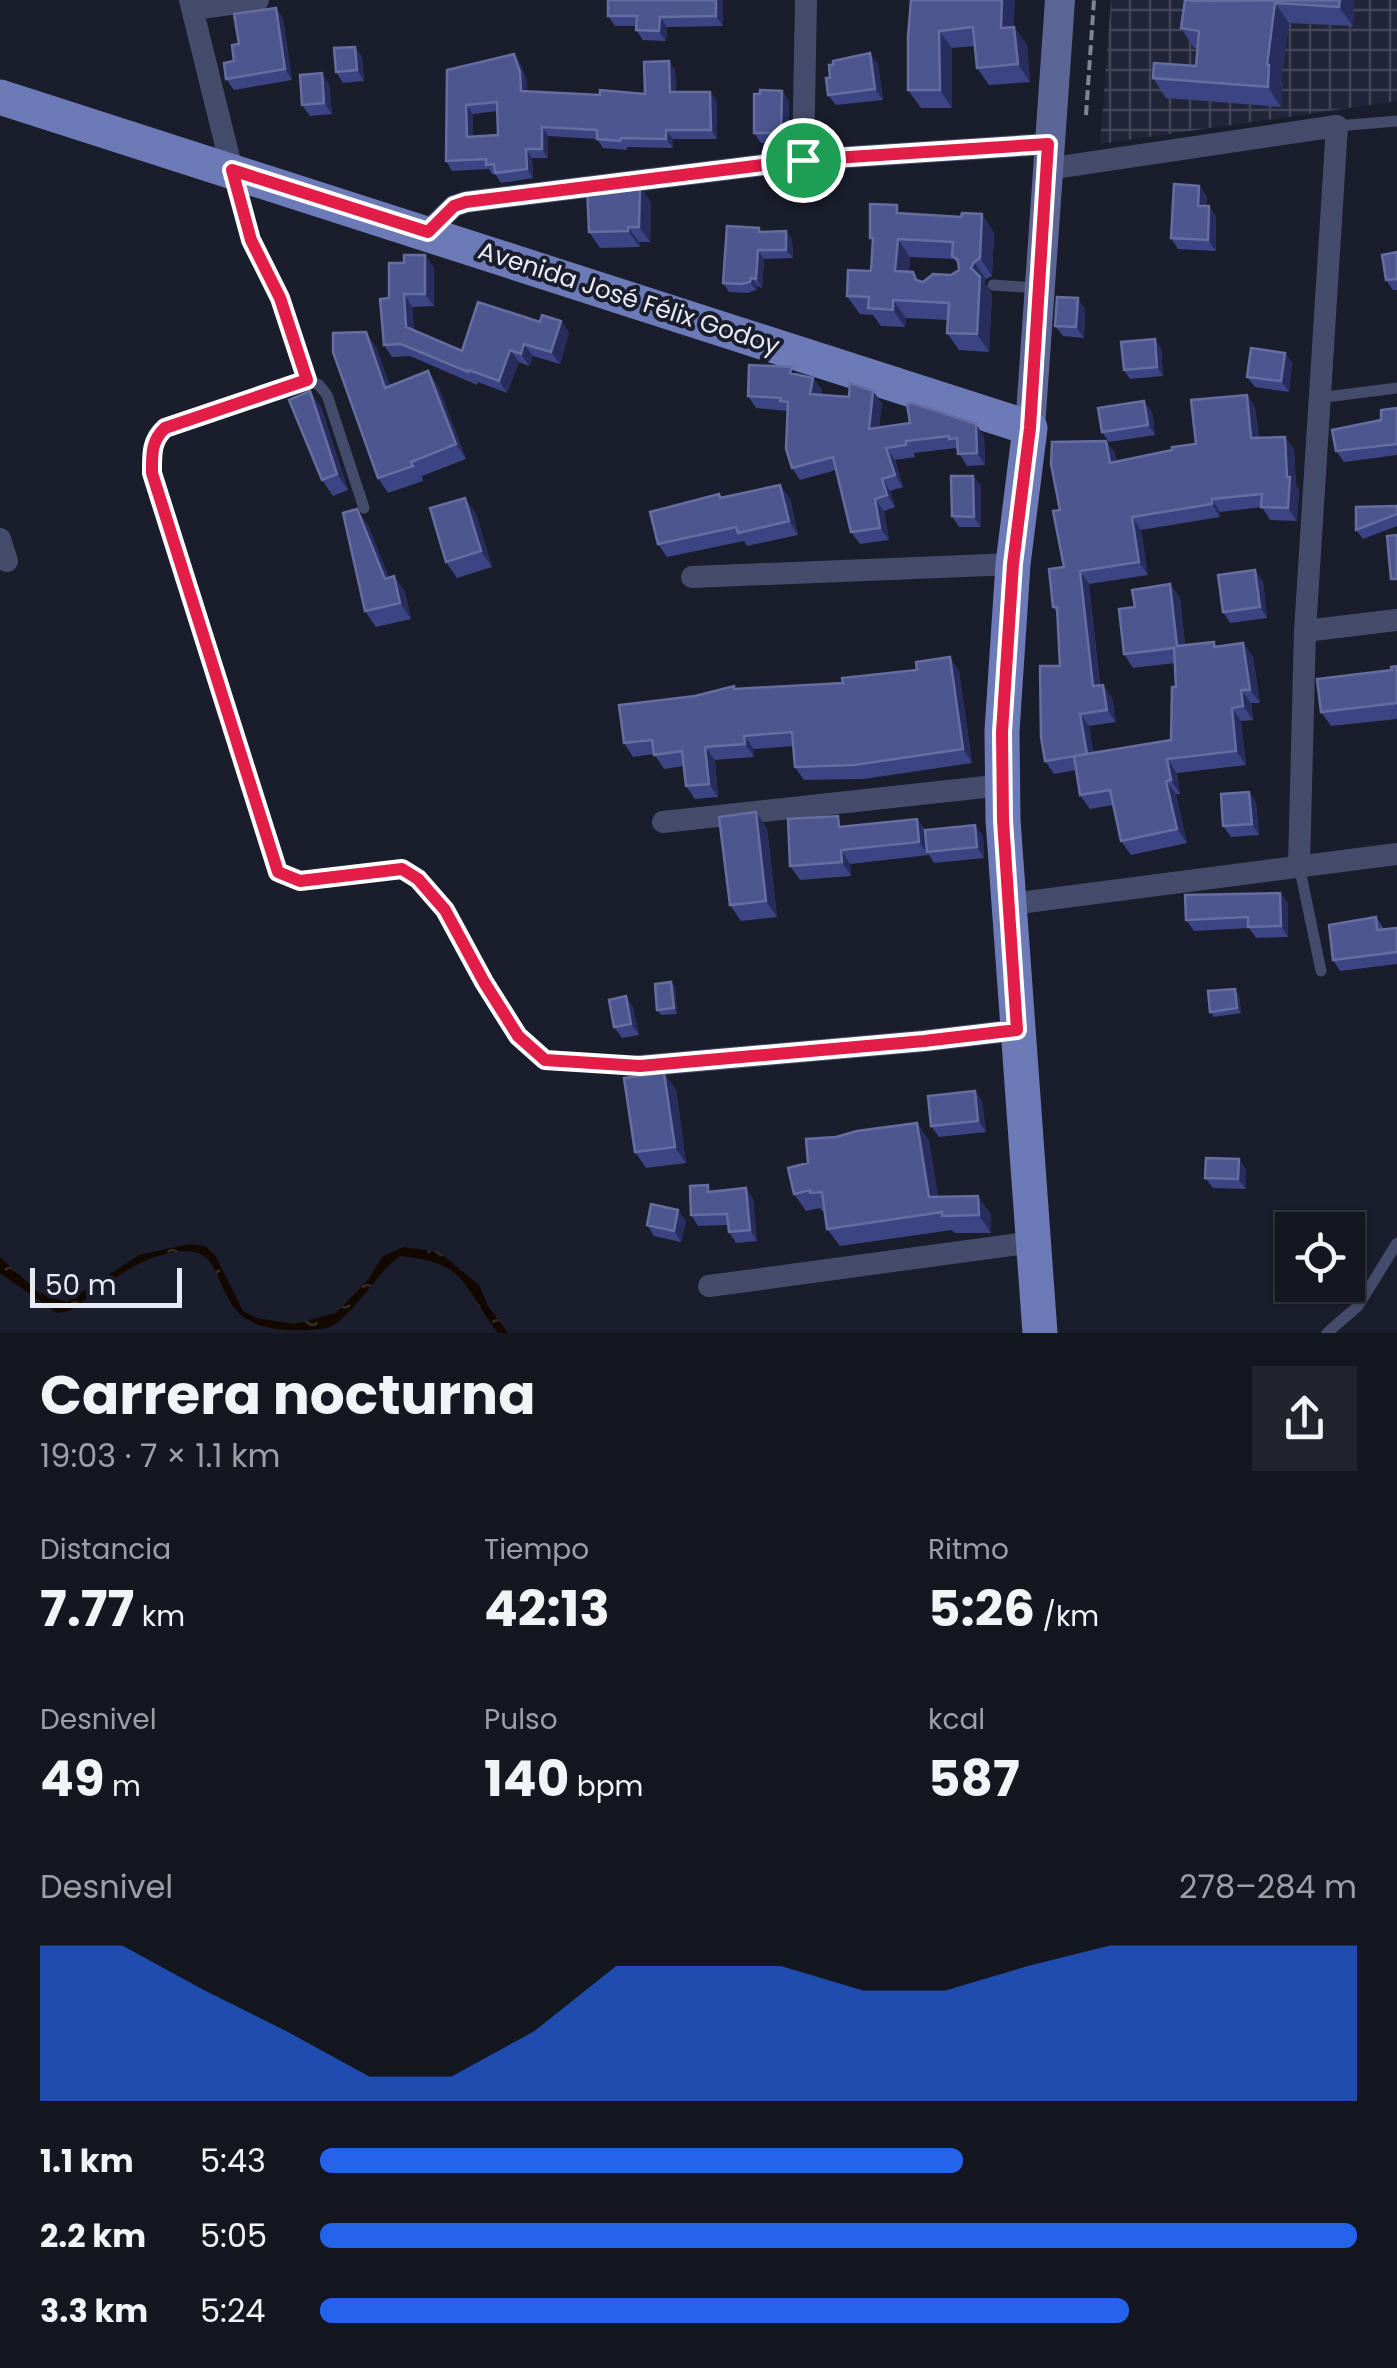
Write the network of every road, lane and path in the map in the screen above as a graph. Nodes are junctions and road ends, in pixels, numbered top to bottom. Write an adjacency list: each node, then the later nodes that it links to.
1 (258, 0): 5 (street)
2 (806, 0): 11 (street)
3 (1060, 0): 10 (main road)
4 (1094, 0): 7 (path)
5 (192, 5): 12 (street)
6 (0, 97): 12 (main road, Avenida José Félix Godoy)
7 (1086, 115)
8 (1397, 121): 9 (lane)
9 (1338, 126): 10 (street); 18 (street)
10 (1048, 156): 11 (street); 15 (main road)
11 (803, 160): 13 (street)
12 (232, 170): 13 (main road, Avenida José Félix Godoy); 16 (lane)
13 (428, 232): 19 (main road, Avenida José Félix Godoy)
14 (992, 285): 15 (lane)
15 (1038, 288): 19 (main road)
16 (307, 380): 20 (lane); 32 (lane)
17 (1397, 388): 18 (lane)
18 (1318, 398): 24 (street)
19 (1030, 428): 21 (main road)
20 (364, 508)
21 (1013, 564): 22 (street); 25 (main road)
22 (692, 578)
23 (1397, 620): 24 (street)
24 (1306, 631): 28 (street)
25 (1003, 785): 26 (street); 29 (main road)
26 (662, 822)
27 (1397, 854): 28 (street)
28 (1298, 865): 29 (street); 30 (lane)
29 (1011, 904): 31 (main road)
30 (1321, 971)
31 (1017, 1030): 32 (street); 33 (main road)
32 (640, 1066)
33 (1032, 1242): 35 (street); 36 (main road)
34 (1397, 1243): 37 (lane)
35 (709, 1286)
36 (1040, 1333)
37 (1327, 1333)

